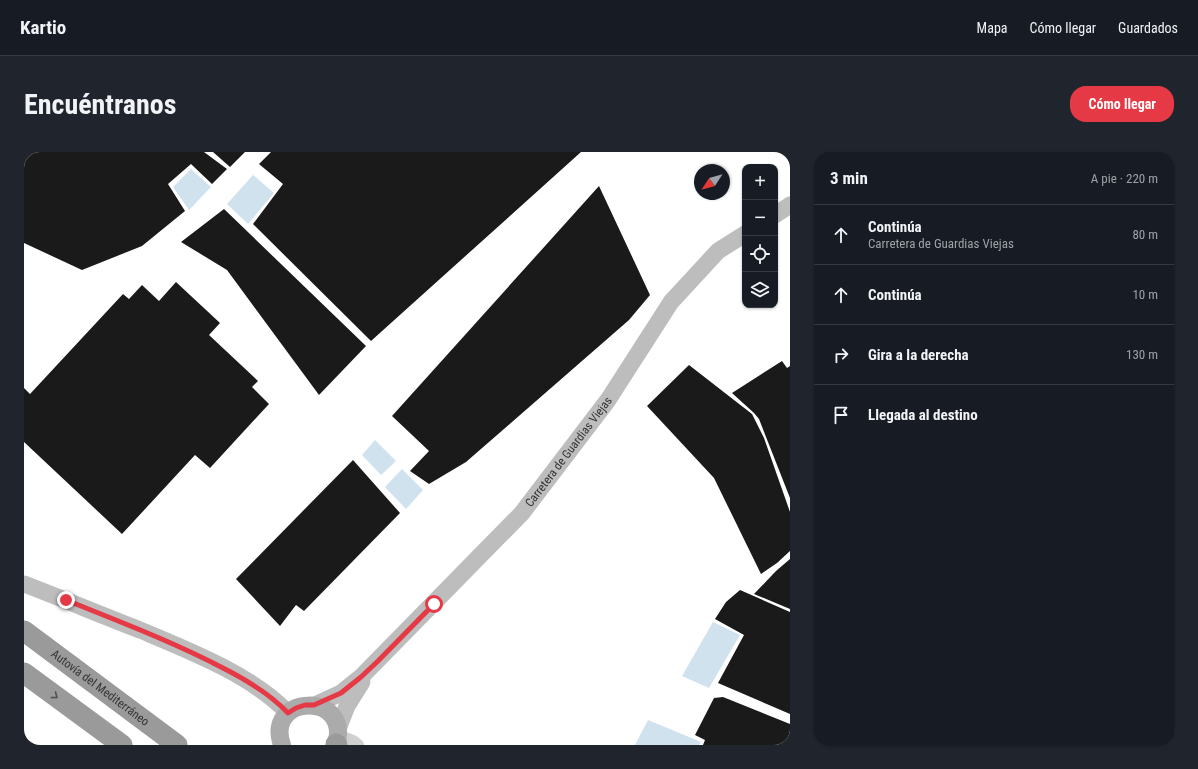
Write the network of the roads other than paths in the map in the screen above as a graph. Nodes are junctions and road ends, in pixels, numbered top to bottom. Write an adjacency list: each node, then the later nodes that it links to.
1 (790, 205): 2 (street)
2 (778, 213)
3 (742, 236): 6 (street, Carretera de Guardias Viejas)
4 (24, 584): 9 (street)
5 (24, 631): 13 (highway, Autovía del Mediterráneo)
6 (378, 661): 8 (street, Carretera de Guardias Viejas); 10 (street, Carretera de Guardias Viejas)
7 (24, 673): 12 (highway, one-way to 12)
8 (314, 705): 9 (main road); 10 (main road)
9 (288, 713): 11 (main road)
10 (337, 740): 14 (street)
11 (280, 743)
12 (122, 745)
13 (177, 745)
14 (358, 745)

